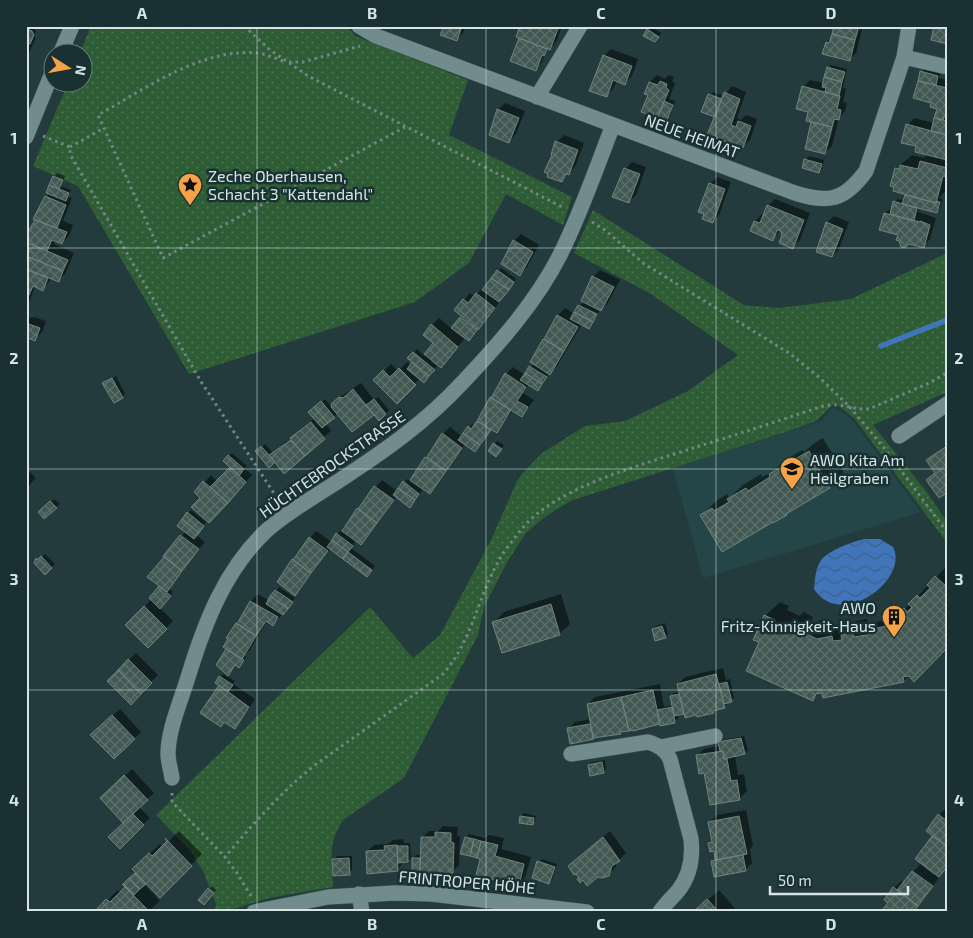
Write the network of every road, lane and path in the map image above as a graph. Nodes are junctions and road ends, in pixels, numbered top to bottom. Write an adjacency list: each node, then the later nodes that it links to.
1 (72, 26): 7 (street)
2 (244, 26): 9 (path)
3 (359, 26): 6 (street, NEUE HEIMAT)
4 (580, 26): 12 (street)
5 (909, 26): 8 (street, NEUE HEIMAT)
6 (376, 36): 9 (path); 12 (street, NEUE HEIMAT)
7 (65, 42)
8 (904, 57): 10 (street); 13 (street, NEUE HEIMAT)
9 (287, 62): 14 (path); 15 (path)
10 (947, 67)
11 (44, 92): 16 (street)
12 (537, 97): 13 (street, NEUE HEIMAT)
13 (613, 125): 18 (street, HÜCHTEBROCKSTRASSE)
14 (405, 126): 15 (path); 18 (path)
15 (104, 128): 17 (path)
16 (28, 133): 17 (path)
17 (70, 147): 23 (path)
18 (579, 215): 21 (path); 23 (street, HÜCHTEBROCKSTRASSE)
19 (947, 373): 21 (path)
20 (947, 404): 22 (street)
21 (849, 406): 24 (path); 29 (path)
22 (899, 436)
23 (288, 514): 28 (street, HÜCHTEBROCKSTRASSE)
24 (947, 532)
25 (715, 736): 26 (street)
26 (661, 747): 27 (street); 35 (street)
27 (571, 754)
28 (172, 778): 29 (path)
29 (225, 857): 32 (path)
30 (359, 894): 31 (street, FRINTROPER HÖHE); 32 (street, FRINTROPER HÖHE); 33 (street)
31 (514, 908): 34 (street, FRINTROPER HÖHE)
32 (256, 911)
33 (362, 912)
34 (587, 912)
35 (660, 912)

